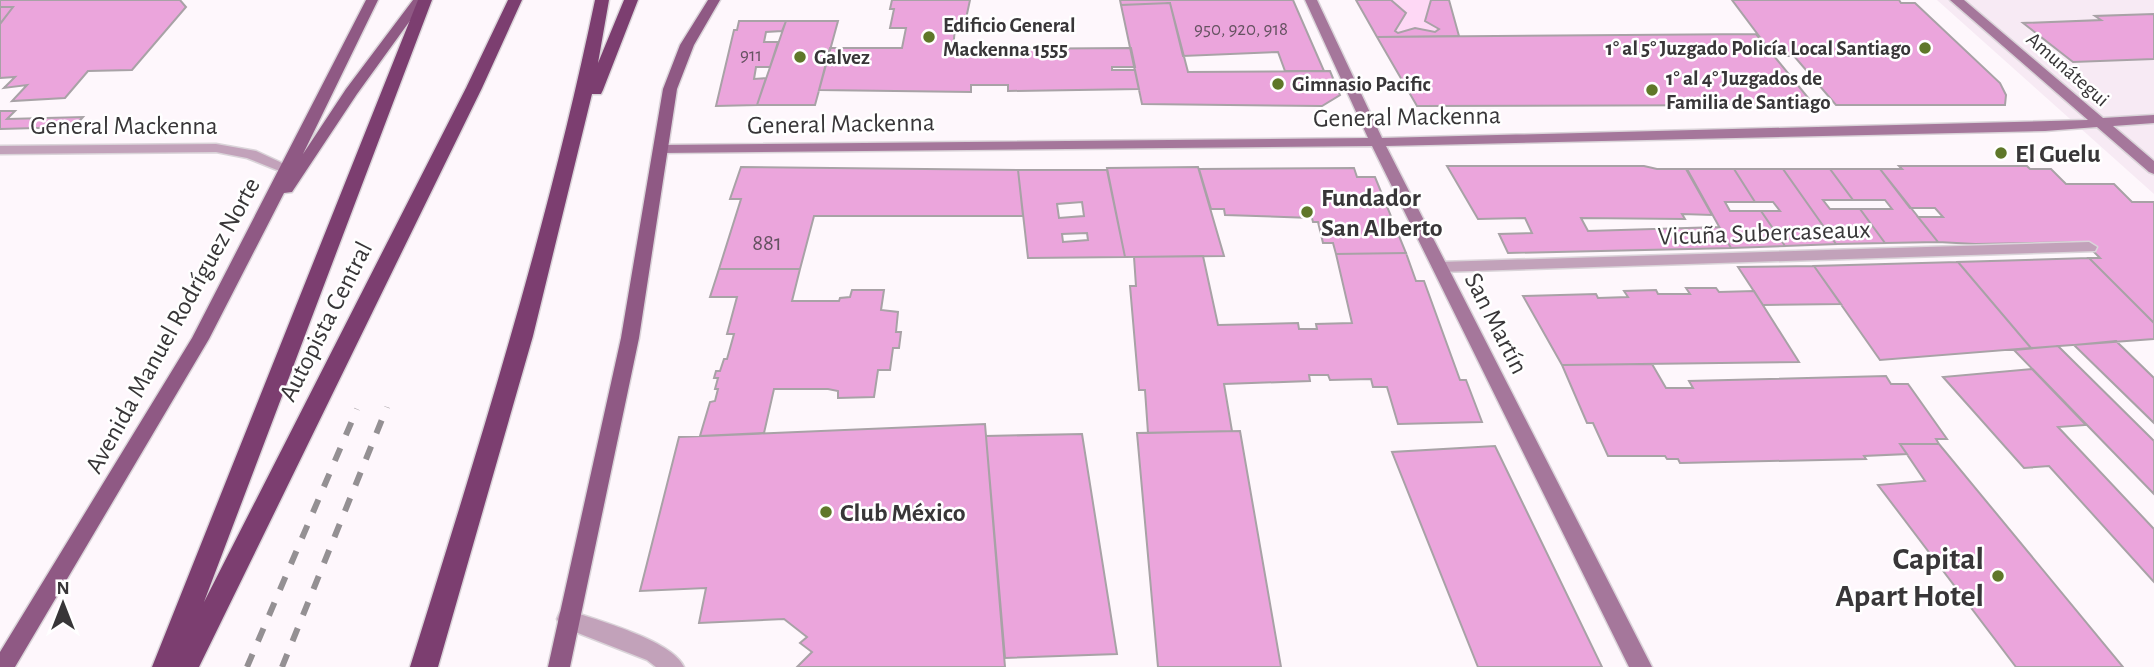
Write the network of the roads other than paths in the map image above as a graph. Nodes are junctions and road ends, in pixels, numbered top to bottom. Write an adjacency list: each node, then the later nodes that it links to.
1 (372, 0): 16 (main road, Avenida Manuel Rodríguez Norte)
2 (419, 0): 18 (main road)
3 (425, 0): 23 (highway)
4 (515, 0): 24 (highway, Autopista Central)
5 (602, 0): 15 (highway)
6 (631, 0): 15 (highway)
7 (715, 0): 13 (main road)
8 (1311, 0): 12 (main road, San Martín)
9 (1955, 0): 11 (main road, Amunátegui)
10 (2154, 119): 11 (main road, General Mackenna)
11 (2098, 124): 12 (main road, General Mackenna); 17 (main road, Amunátegui)
12 (1377, 142): 13 (main road, General Mackenna); 20 (main road, San Martín)
13 (661, 149): 21 (main road)
14 (0, 150): 16 (street, General Mackenna)
15 (571, 151): 25 (highway)
16 (287, 169): 18 (main road, Avenida Manuel Rodríguez Norte)
17 (2154, 169)
18 (252, 241): 22 (main road, Avenida Manuel Rodríguez Norte)
19 (2089, 247): 20 (street, Vicuña Subercaseaux)
20 (1440, 267): 28 (main road, San Martín)
21 (568, 619): 26 (main road); 27 (street)
22 (3, 667)
23 (166, 667)
24 (185, 667)
25 (424, 667)
26 (559, 667)
27 (673, 667)
28 (1641, 667)

